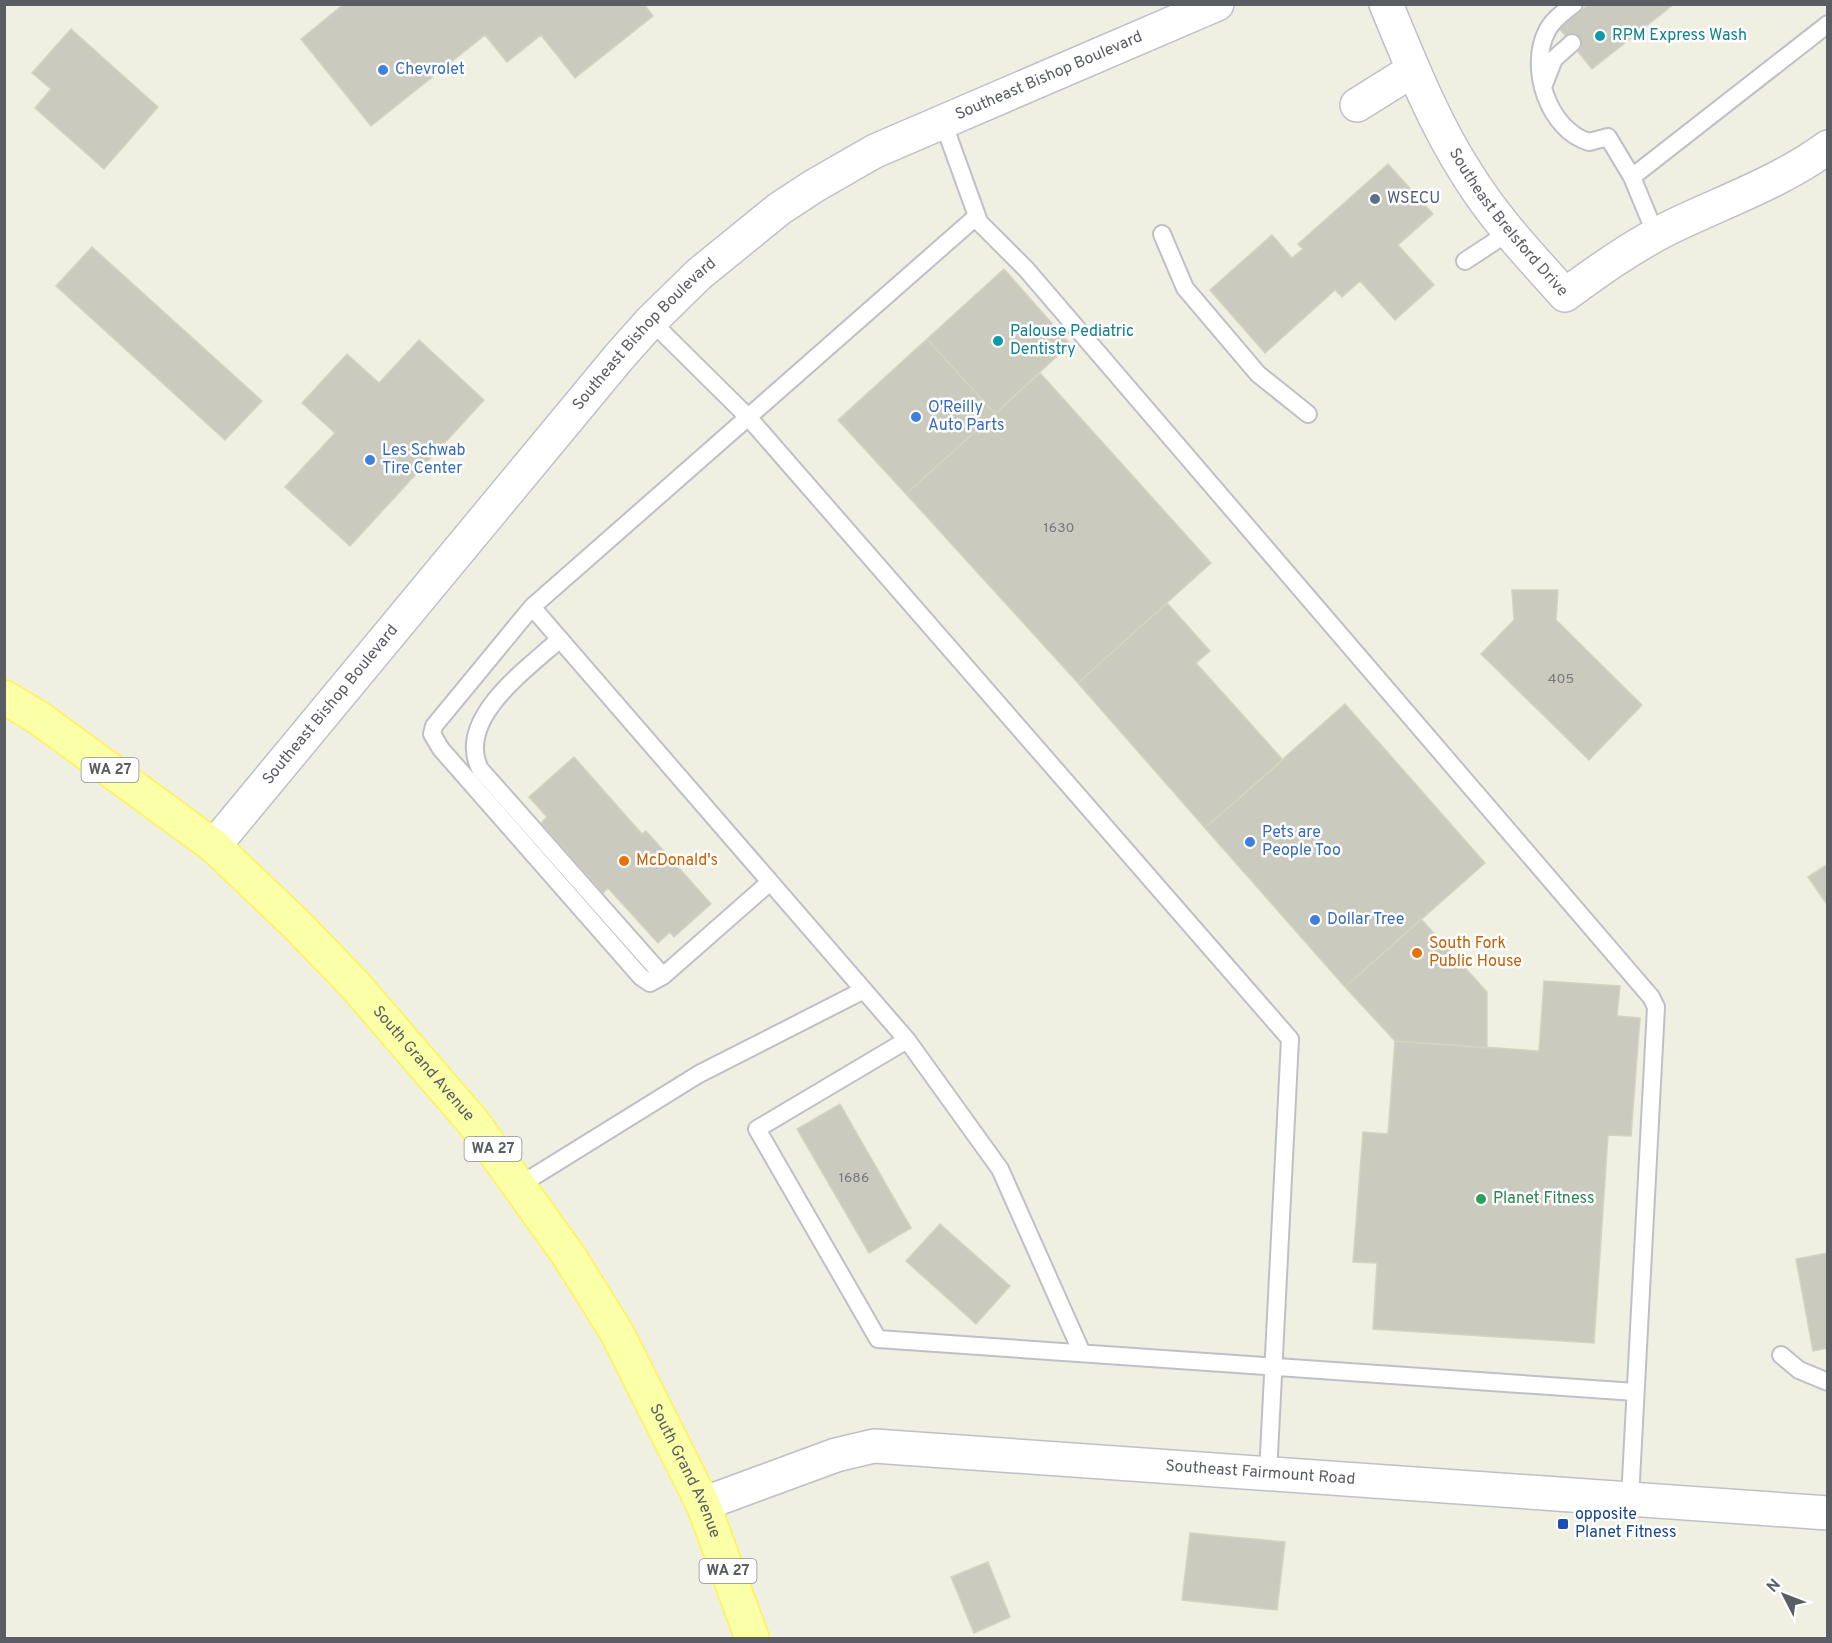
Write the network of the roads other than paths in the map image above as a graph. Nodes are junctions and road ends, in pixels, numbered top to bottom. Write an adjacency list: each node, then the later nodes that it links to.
1 (1216, 4): 4 (street, Southeast Bishop Boulevard)
2 (1386, 4): 7 (street, Southeast Brelsford Drive)
3 (1574, 4): 8 (lane)
4 (1168, 14): 10 (street, Southeast Bishop Boulevard)
5 (1827, 24): 12 (lane)
6 (1572, 43): 8 (lane)
7 (1413, 70): 9 (street); 14 (street, Southeast Brelsford Drive)
8 (1542, 87): 12 (lane)
9 (1357, 105)
10 (943, 122): 13 (lane); 18 (street, Southeast Bishop Boulevard)
11 (1827, 147): 16 (street, Southeast Brelsford Drive)
12 (1632, 177): 16 (lane)
13 (977, 216): 20 (lane); 34 (lane)
14 (1509, 232): 16 (street, Southeast Brelsford Drive); 17 (lane)
15 (1162, 234): 19 (lane)
16 (1656, 235)
17 (1465, 261)
18 (651, 321): 20 (lane); 24 (street, Southeast Bishop Boulevard)
19 (1308, 414)
20 (749, 418): 21 (lane); 32 (lane)
21 (532, 607): 22 (lane); 26 (lane)
22 (560, 639): 25 (lane); 26 (lane)
23 (4, 697): 24 (main road, South Grand Avenue / WA 27)
24 (214, 846): 29 (main road, South Grand Avenue / WA 27)
25 (770, 882): 26 (lane); 27 (lane)
26 (663, 976)
27 (864, 990): 28 (lane); 29 (lane)
28 (907, 1040): 30 (lane); 30 (lane)
29 (520, 1185): 37 (main road, South Grand Avenue / WA 27)
30 (1082, 1353): 32 (lane)
31 (1781, 1355): 33 (lane)
32 (1274, 1367): 34 (lane); 35 (lane)
33 (1827, 1382)
34 (1635, 1392): 36 (lane)
35 (1268, 1474): 36 (street, Southeast Fairmount Road); 37 (street, Southeast Fairmount Road)
36 (1630, 1499): 38 (street, Southeast Fairmount Road)
37 (703, 1504): 39 (main road, South Grand Avenue / WA 27)
38 (1827, 1513)
39 (752, 1638)

